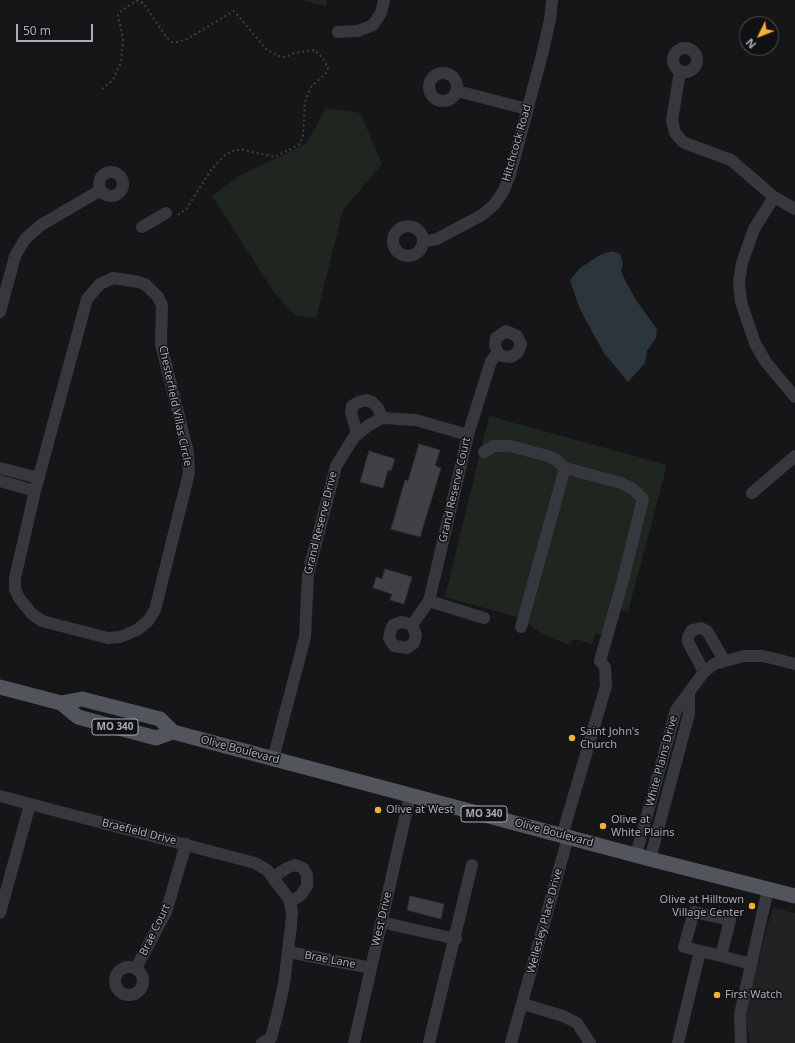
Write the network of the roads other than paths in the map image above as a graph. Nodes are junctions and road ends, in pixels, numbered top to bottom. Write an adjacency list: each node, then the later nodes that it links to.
1 (384, 0): 3 (street)
2 (552, 0): 6 (street, Hitchcock Road)
3 (338, 32)
4 (680, 72): 8 (street)
5 (457, 91): 6 (street)
6 (527, 109): 12 (street, Hitchcock Road)
7 (101, 190): 13 (street)
8 (774, 197): 9 (street); 15 (street)
9 (795, 209)
10 (170, 215): 11 (street)
11 (142, 227)
12 (423, 242)
13 (0, 312)
14 (498, 354): 18 (street, Grand Reserve Court)
15 (795, 397)
16 (382, 418): 17 (street, Grand Reserve Drive); 17 (street); 18 (street)
17 (357, 434): 35 (street, Grand Reserve Drive)
18 (468, 435): 27 (street, Grand Reserve Court)
19 (484, 452): 22 (street)
20 (795, 456): 26 (street)
21 (0, 468): 23 (street)
22 (565, 468): 30 (street); 39 (street, Wellesley Place Drive)
23 (39, 478): 25 (street, Chesterfield Villas Circle); 25 (street, Chesterfield Villas Circle)
24 (0, 481): 25 (street)
25 (35, 491)
26 (752, 493)
27 (429, 601): 28 (street); 29 (street, Grand Reserve Court)
28 (484, 618)
29 (412, 625)
30 (521, 628)
31 (724, 660): 32 (street, White Plains Drive); 33 (street, White Plains Drive); 33 (street)
32 (795, 664)
33 (704, 672): 41 (street, White Plains Drive)
34 (0, 688): 35 (main road, Olive Boulevard / MO 340)
35 (273, 759): 37 (main road, Olive Boulevard / MO 340)
36 (0, 796): 38 (street, Braefield Drive)
37 (410, 796): 39 (main road, Olive Boulevard / MO 340); 48 (street, West Drive)
38 (30, 804): 40 (street, Braefield Drive); 47 (street)
39 (565, 836): 41 (main road, Olive Boulevard / MO 340); 56 (street, Wellesley Place Drive)
40 (186, 844): 43 (street, Braefield Drive); 54 (street, Brae Court)
41 (643, 857): 44 (main road, Olive Boulevard / MO 340)
42 (472, 865): 49 (street)
43 (273, 877): 46 (street, Braefield Drive); 46 (street)
44 (768, 889): 45 (main road, Olive Boulevard / MO 340); 53 (street)
45 (795, 896)
46 (290, 903): 51 (street, Braefield Drive)
47 (0, 913)
48 (381, 922): 49 (street); 55 (street, West Drive)
49 (456, 939): 59 (street)
50 (700, 951): 52 (street); 52 (street); 62 (street)
51 (289, 952): 55 (street, Brae Lane); 57 (street, Braefield Drive)
52 (721, 956): 53 (street)
53 (751, 964): 63 (street)
54 (136, 968)
55 (371, 968): 58 (street, West Drive)
56 (523, 1004): 60 (street, Wellesley Place Drive); 61 (street)
57 (269, 1041)
58 (354, 1043)
59 (429, 1043)
60 (511, 1043)
61 (590, 1043)
62 (678, 1043)
63 (741, 1043)

